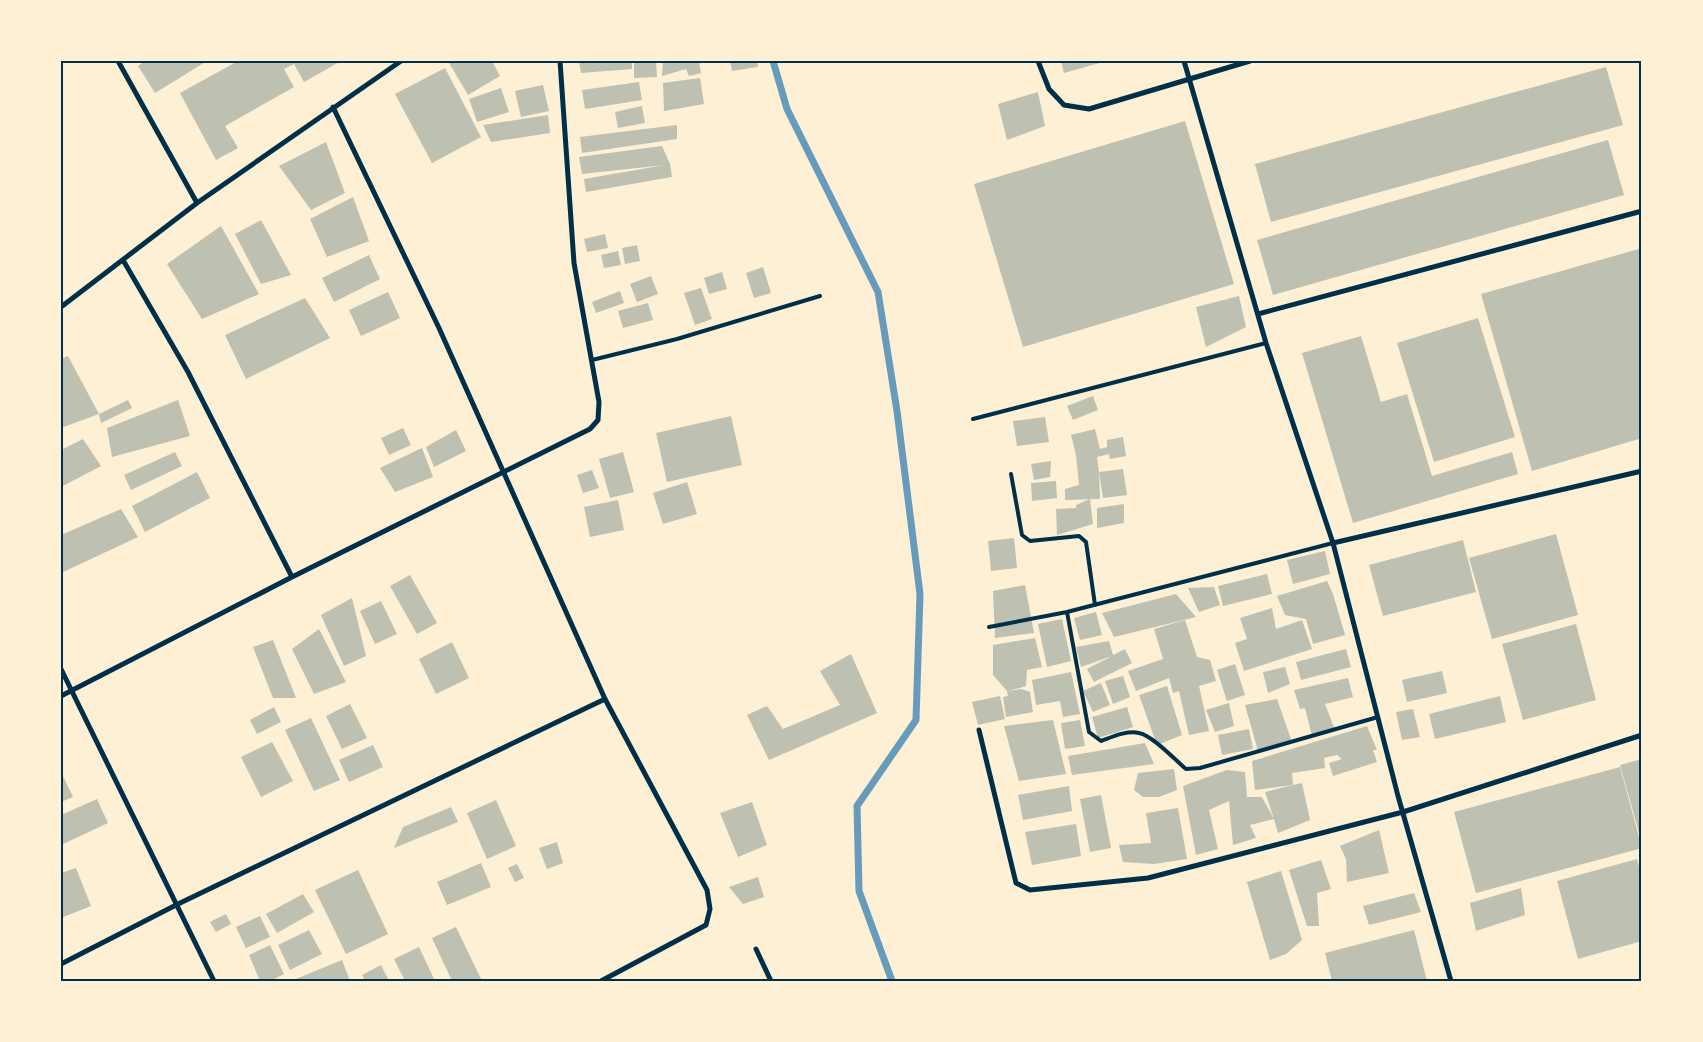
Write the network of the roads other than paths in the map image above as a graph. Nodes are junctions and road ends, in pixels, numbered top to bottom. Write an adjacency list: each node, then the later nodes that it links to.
1 (118, 61): 11 (street)
2 (390, 61): 8 (street)
3 (402, 61): 8 (street)
4 (560, 61): 18 (street)
5 (1038, 61): 9 (street)
6 (1184, 61): 9 (street)
7 (1250, 61): 9 (street)
8 (394, 67): 10 (street)
9 (1189, 79): 16 (street)
10 (333, 108): 11 (street); 21 (street)
11 (197, 203): 13 (street)
12 (1642, 211): 16 (street)
13 (123, 260): 15 (street); 24 (street)
14 (820, 296): 18 (lane)
15 (61, 307)
16 (1258, 314): 17 (street)
17 (1266, 343): 19 (lane); 23 (street)
18 (592, 360): 21 (street)
19 (973, 419)
20 (1642, 472): 23 (street)
21 (504, 473): 24 (street); 31 (street)
22 (1011, 474): 25 (lane)
23 (1333, 543): 25 (lane); 32 (street)
24 (292, 577): 29 (street)
25 (1095, 605): 26 (lane)
26 (1067, 612): 27 (lane); 32 (lane)
27 (988, 627)
28 (61, 669): 29 (street)
29 (73, 690): 30 (street); 36 (street)
30 (61, 696)
31 (605, 699): 36 (street); 40 (street)
32 (1378, 718): 35 (street)
33 (979, 730): 35 (street)
34 (1642, 735): 35 (street)
35 (1403, 812): 42 (street)
36 (178, 904): 38 (street); 39 (street)
37 (756, 949): 41 (street)
38 (61, 964)
39 (214, 981)
40 (601, 981)
41 (771, 981)
42 (1451, 981)

